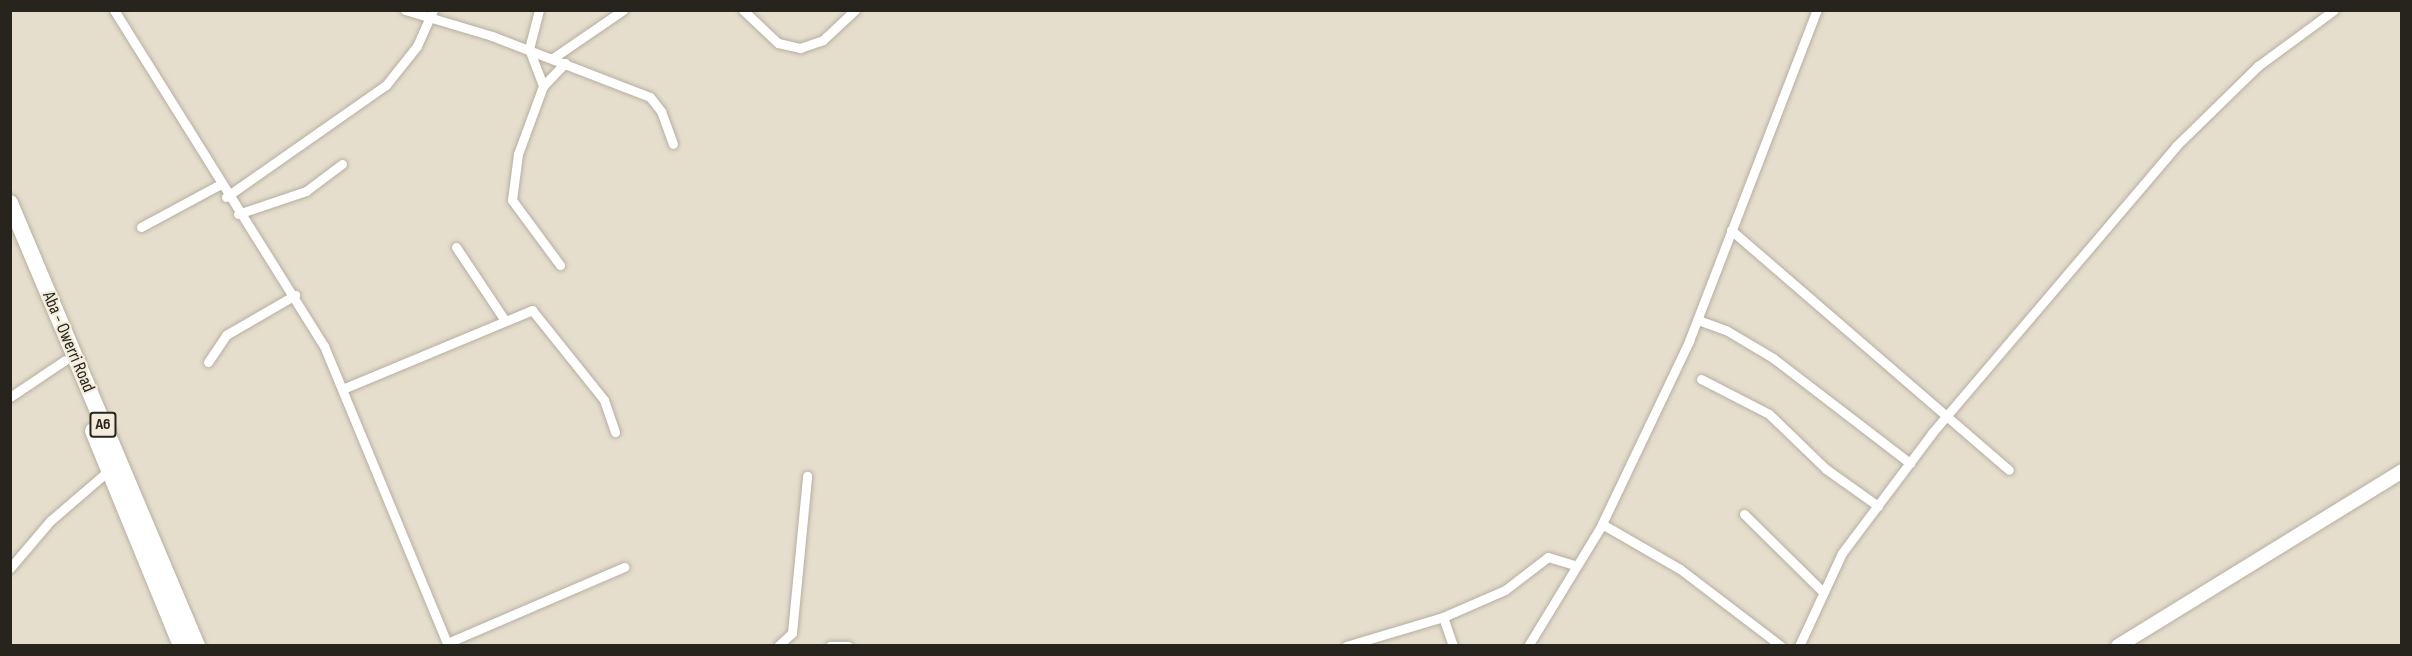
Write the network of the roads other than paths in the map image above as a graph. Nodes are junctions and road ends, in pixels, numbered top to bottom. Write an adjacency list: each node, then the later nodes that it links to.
1 (114, 10): 16 (street)
2 (405, 10): 9 (street)
3 (539, 10): 10 (street)
4 (623, 10): 11 (street)
5 (742, 10): 6 (street)
6 (855, 10)
7 (1817, 10): 21 (street)
8 (2334, 10): 33 (street)
9 (431, 14): 10 (street); 17 (street)
10 (529, 49): 11 (street); 13 (street)
11 (553, 58): 12 (street)
12 (565, 63): 13 (street); 14 (street)
13 (543, 86): 24 (street)
14 (673, 144)
15 (342, 164): 19 (street)
16 (219, 185): 17 (street); 20 (street)
17 (226, 197): 19 (street)
18 (10, 203): 51 (highway, Aba - Owerri Road / A6)
19 (238, 214): 25 (street)
20 (141, 227)
21 (1731, 230): 27 (street); 33 (street)
22 (10, 234): 28 (highway, Aba - Owerri Road / A6)
23 (456, 247): 26 (street)
24 (560, 265)
25 (295, 295): 29 (street); 31 (street)
26 (504, 319): 31 (street); 34 (street)
27 (1698, 320): 35 (street); 42 (street)
28 (65, 360): 32 (street); 36 (highway, Aba - Owerri Road / A6)
29 (208, 362)
30 (1701, 379): 40 (street)
31 (345, 388): 48 (street)
32 (10, 397)
33 (1948, 414): 35 (street); 37 (street)
34 (615, 432)
35 (1910, 463): 40 (street)
36 (109, 470): 45 (street); 50 (highway, Aba - Owerri Road / A6)
37 (2009, 470)
38 (2402, 471): 59 (street)
39 (807, 476): 49 (street)
40 (1878, 506): 46 (street)
41 (1744, 514): 46 (street)
42 (1602, 524): 43 (street); 57 (street)
43 (1577, 566): 47 (street); 56 (street)
44 (624, 567): 48 (street)
45 (10, 568)
46 (1823, 591): 58 (street)
47 (1443, 617): 54 (street); 55 (street)
48 (448, 644)
49 (785, 644)
50 (181, 645)
51 (197, 645)
52 (830, 645): 53 (street)
53 (848, 645)
54 (1346, 645)
55 (1453, 645)
56 (1528, 645)
57 (1781, 645)
58 (1799, 645)
59 (2118, 645)

